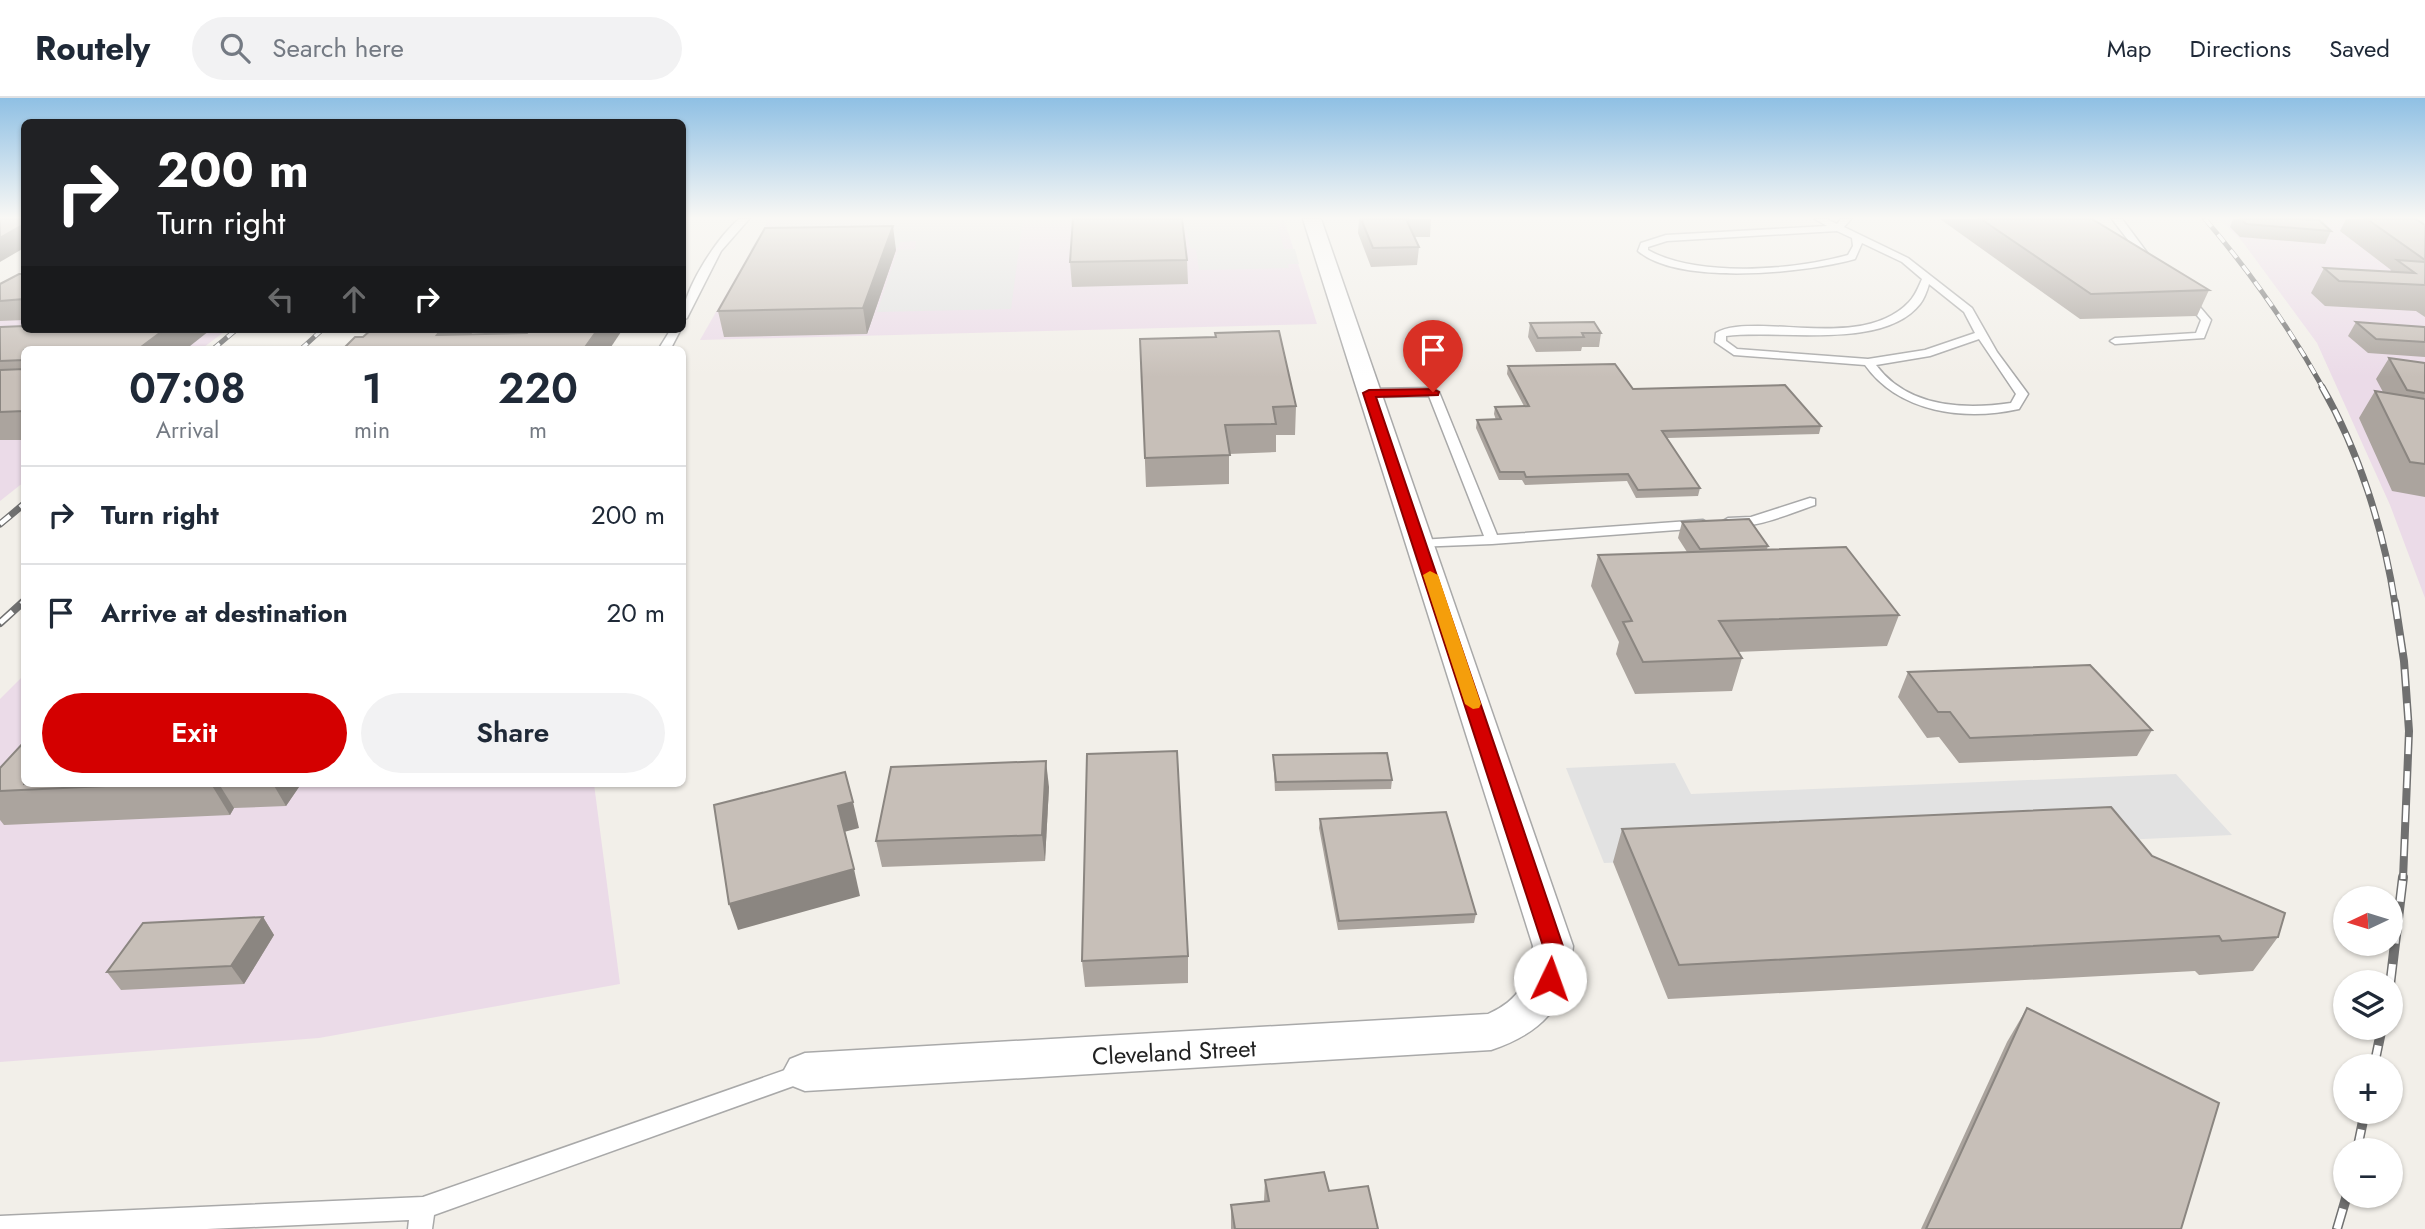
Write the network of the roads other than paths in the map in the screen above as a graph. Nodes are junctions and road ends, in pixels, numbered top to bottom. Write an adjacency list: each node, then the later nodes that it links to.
1 (705, 272): 6 (lane)
2 (1329, 272): 10 (street)
3 (1921, 272): 4 (lane)
4 (1928, 277): 7 (lane); 9 (lane)
5 (2174, 288): 8 (lane)
6 (686, 310)
7 (1981, 334): 9 (lane); 9 (lane)
8 (2115, 341)
9 (1868, 362)
10 (1369, 393): 12 (lane); 13 (street)
11 (1811, 502): 12 (lane)
12 (1492, 540): 13 (lane)
13 (1420, 544): 14 (street, Cleveland Street)
14 (805, 1072): 15 (lane)
15 (421, 1219): 16 (lane)
16 (0, 1227)

